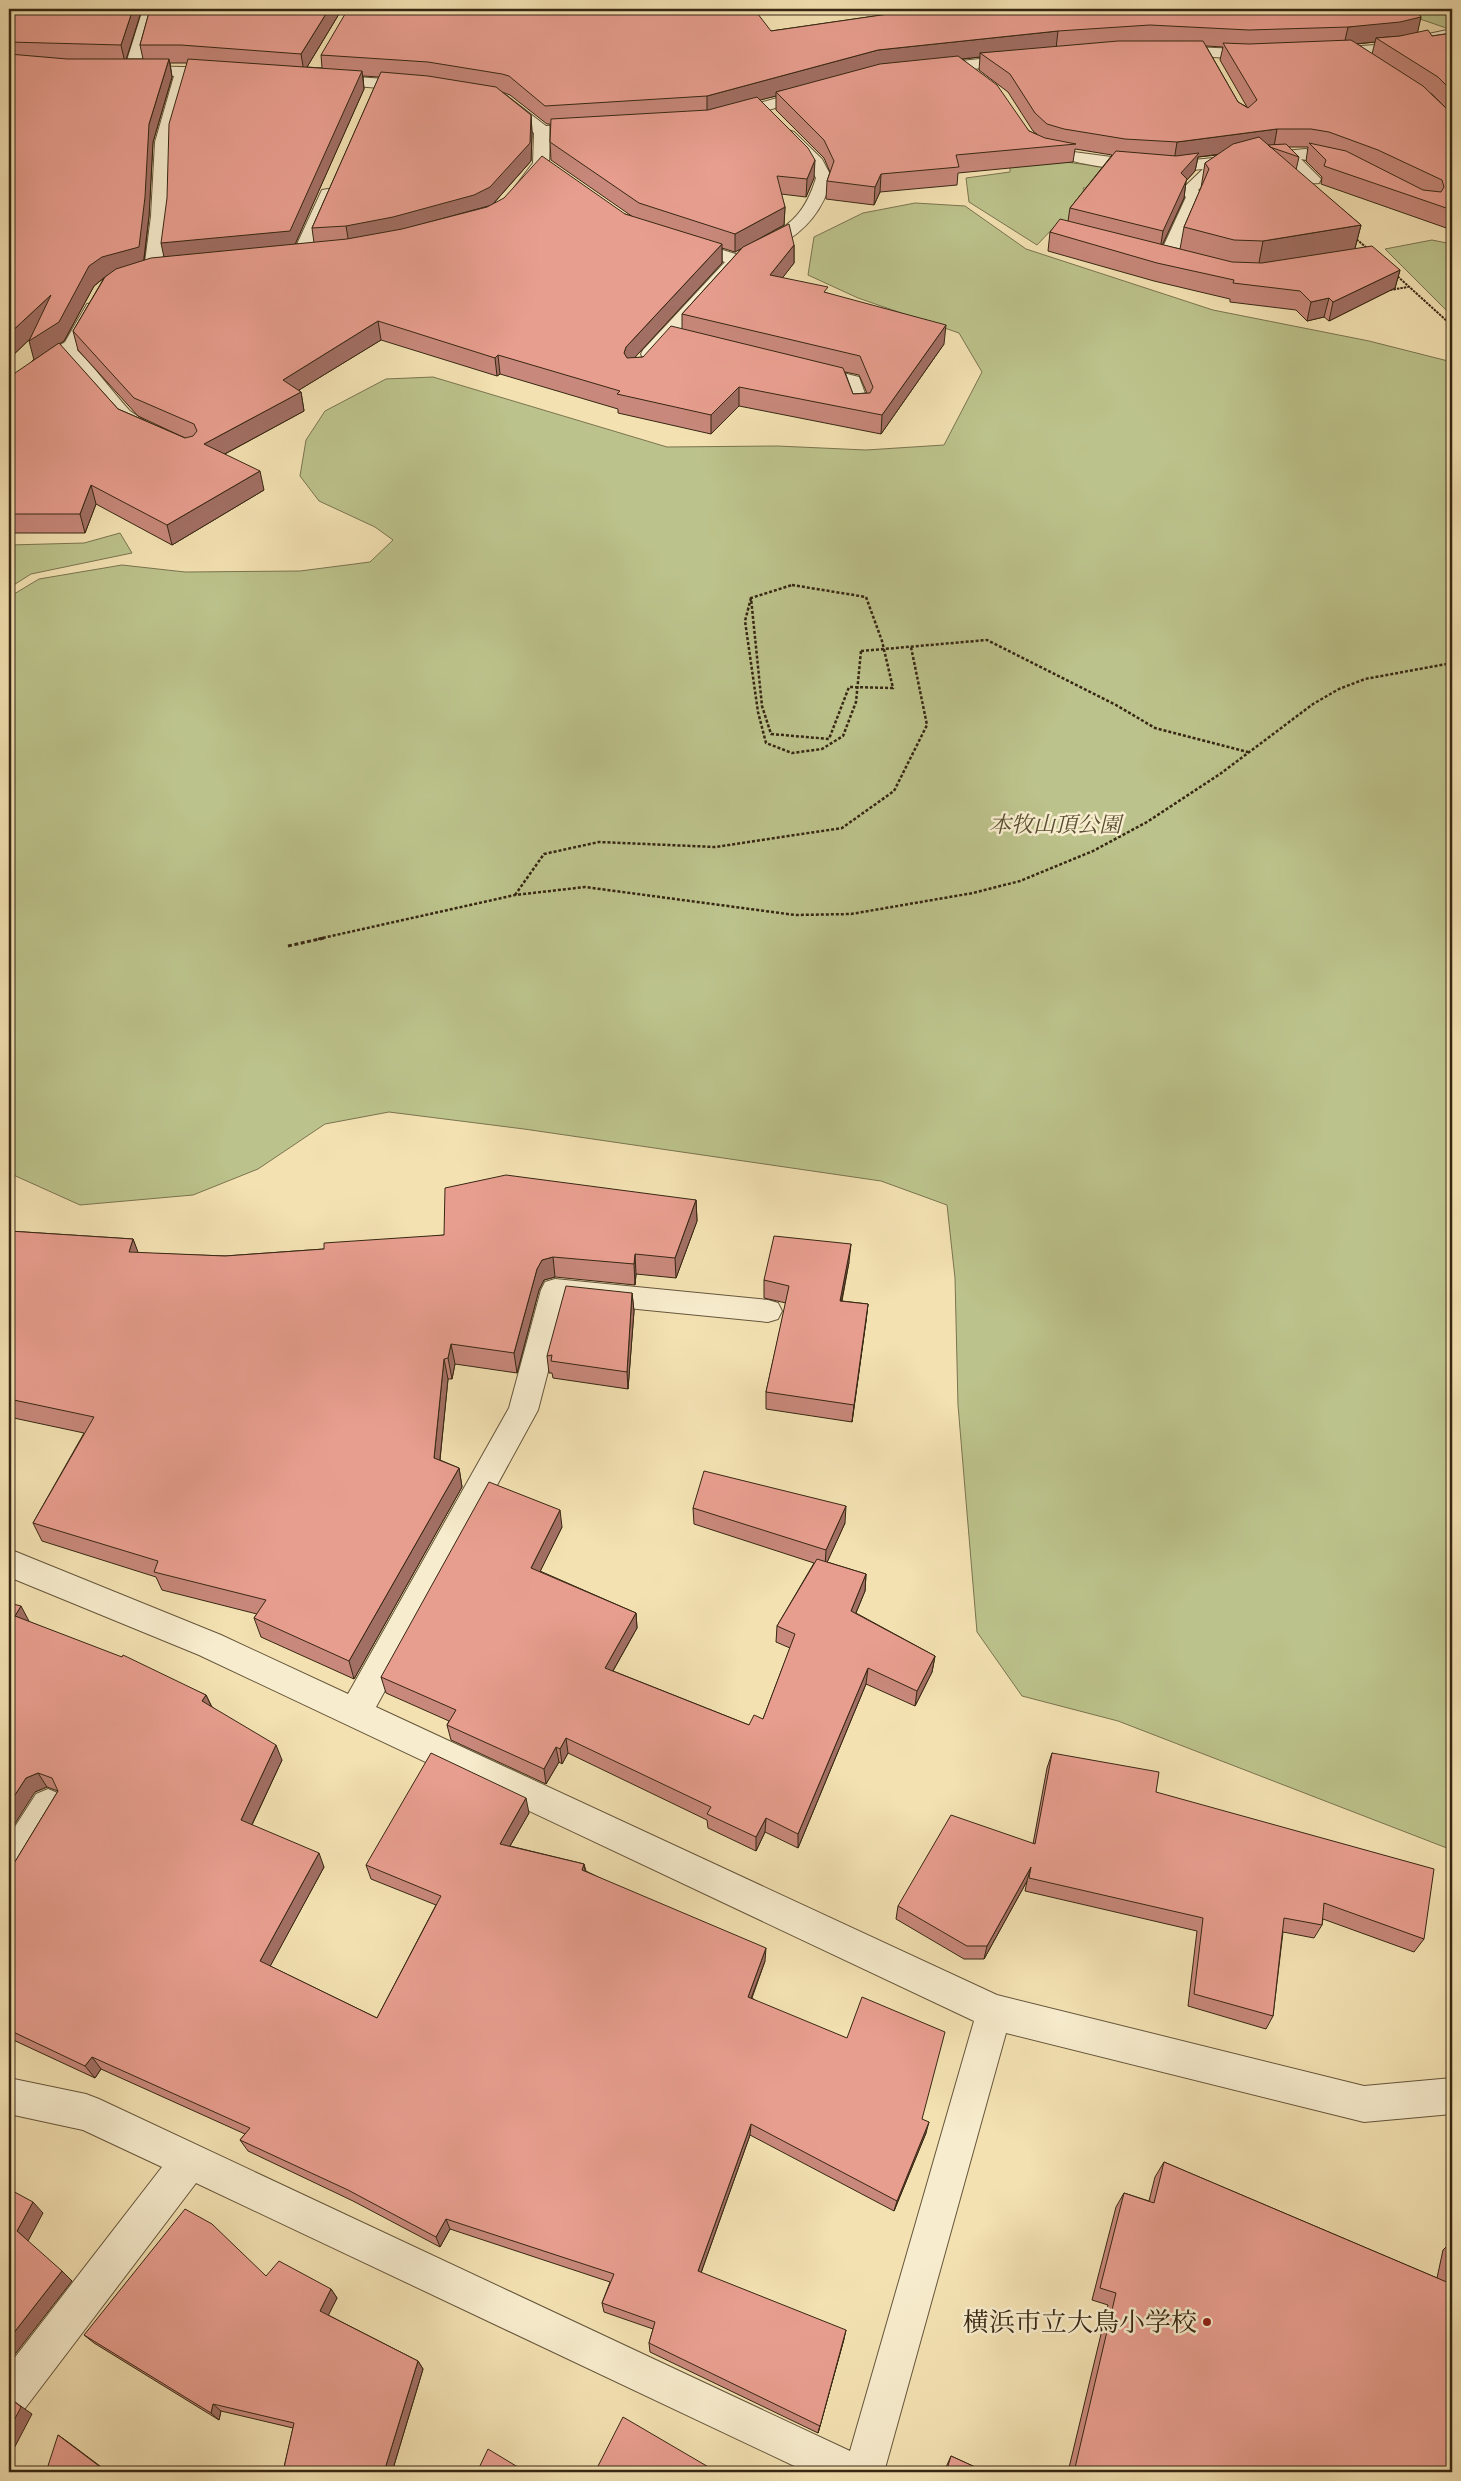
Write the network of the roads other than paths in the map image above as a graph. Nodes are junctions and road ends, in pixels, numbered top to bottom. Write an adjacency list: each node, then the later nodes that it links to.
1 (150, 9): 12 (street)
2 (1452, 34): 4 (street)
3 (1156, 50): 5 (street)
4 (1352, 52): 6 (street); 10 (street)
5 (1206, 53): 7 (street); 14 (street)
6 (1314, 53)
7 (1275, 54)
8 (1036, 58): 9 (street)
9 (961, 67): 15 (street); 18 (street)
10 (1376, 67)
11 (115, 70): 12 (street)
12 (132, 70): 13 (street)
13 (184, 70): 16 (street); 45 (street)
14 (1215, 70)
15 (917, 71)
16 (242, 74)
17 (310, 79): 19 (street)
18 (982, 82)
19 (377, 83): 20 (street); 23 (street)
20 (430, 87)
21 (824, 90): 24 (street)
22 (485, 96): 27 (street)
23 (369, 101)
24 (761, 107): 25 (street); 43 (street)
25 (717, 119)
26 (601, 128): 27 (street)
27 (542, 131): 31 (street)
28 (1030, 138): 30 (street)
29 (1288, 156): 30 (street); 32 (street); 34 (street)
30 (1236, 160): 42 (street)
31 (541, 163): 33 (street); 36 (street)
32 (1360, 169)
33 (556, 174)
34 (1314, 180)
35 (333, 183): 40 (street)
36 (509, 202)
37 (670, 239): 43 (street)
38 (320, 254): 40 (street)
39 (1148, 254): 42 (street)
40 (301, 255): 41 (street)
41 (282, 257)
42 (1167, 258): 44 (street)
43 (736, 260): 47 (street)
44 (1184, 263)
45 (135, 274)
46 (101, 291): 49 (street)
47 (666, 336): 48 (street); 50 (street)
48 (685, 341)
49 (66, 350): 52 (street); 55 (street)
50 (641, 364)
51 (796, 368): 54 (street)
52 (18, 373): 53 (street)
53 (9, 388)
54 (860, 408)
55 (160, 436)
56 (768, 1311): 58 (street)
57 (9, 1563): 58 (street)
58 (355, 1713): 61 (street)
59 (48, 1806): 60 (street)
60 (9, 1866)
61 (994, 2012): 63 (street); 67 (street)
62 (9, 2096): 64 (street)
63 (1452, 2096)
64 (190, 2160): 65 (street); 66 (street)
65 (9, 2397)
66 (851, 2472)
67 (864, 2472)

